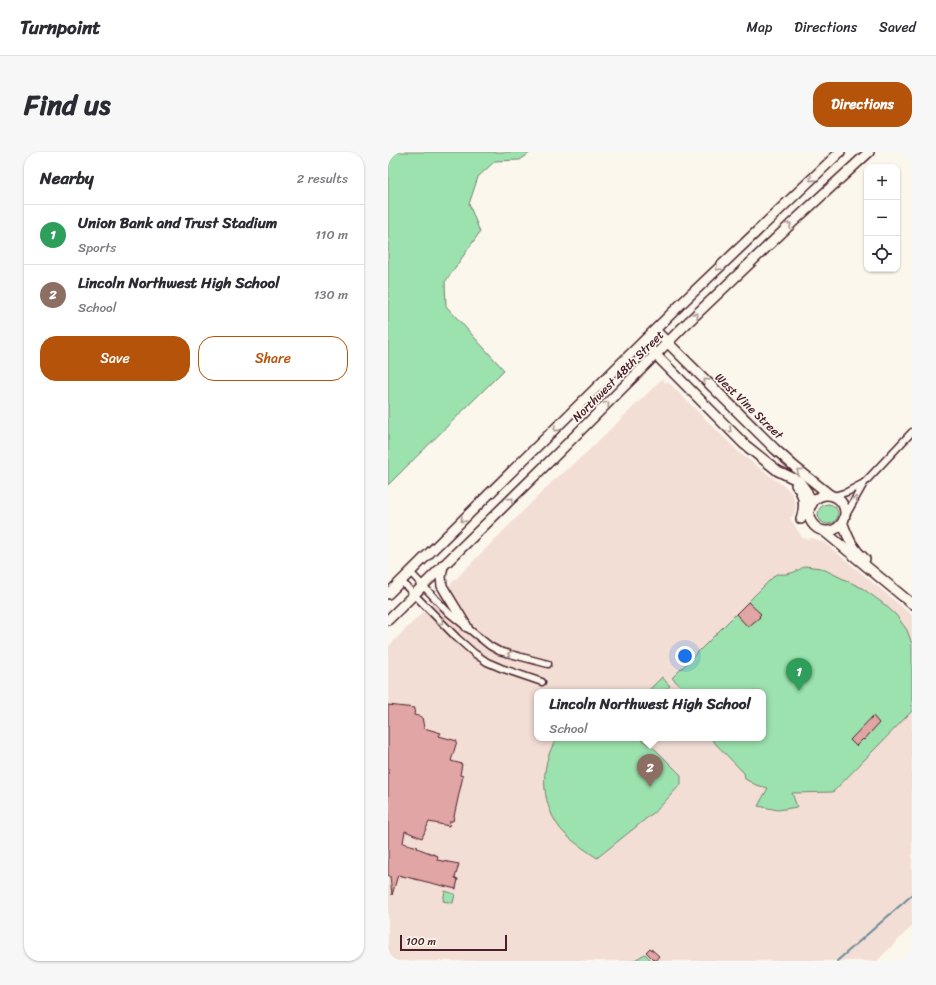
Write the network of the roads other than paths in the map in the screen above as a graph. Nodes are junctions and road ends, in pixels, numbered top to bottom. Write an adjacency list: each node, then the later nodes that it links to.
1 (840, 152): 3 (main road, Northwest 48th Street, one-way to 3)
2 (869, 152): 5 (main road, Northwest 48th Street, one-way to 2)
3 (656, 330): 4 (main road, Northwest 48th Street); 5 (main road, West Vine Street)
4 (643, 342): 6 (main road); 16 (main road, Northwest 48th Street, one-way to 16)
5 (668, 343): 6 (main road, Northwest 48th Street); 10 (main road, West Vine Street, one-way to 5)
6 (655, 355): 8 (main road, one-way to 8); 15 (main road, Northwest 48th Street, one-way to 6)
7 (912, 432): 9 (street)
8 (786, 476): 11 (main road); 12 (main road)
9 (864, 483): 10 (street); 13 (street, one-way to 9)
10 (832, 496): 11 (main road); 13 (main road)
11 (812, 504): 14 (main road)
12 (801, 519)
13 (844, 519): 14 (main road); 21 (main road)
14 (825, 532): 22 (main road)
15 (443, 565): 18 (main road, Northwest 48th Street); 24 (main road)
16 (410, 572): 17 (main road, Northwest 48th Street); 18 (street)
17 (401, 581): 19 (main road, Northwest 48th Street); 20 (street)
18 (422, 586): 20 (main road, Northwest 48th Street); 24 (street)
19 (388, 594)
20 (414, 594): 23 (main road, Northwest 48th Street); 26 (street, one-way to 26)
21 (912, 598)
22 (912, 604)
23 (388, 620)
24 (467, 627): 25 (street, one-way to 24)
25 (548, 664)
26 (542, 682)

